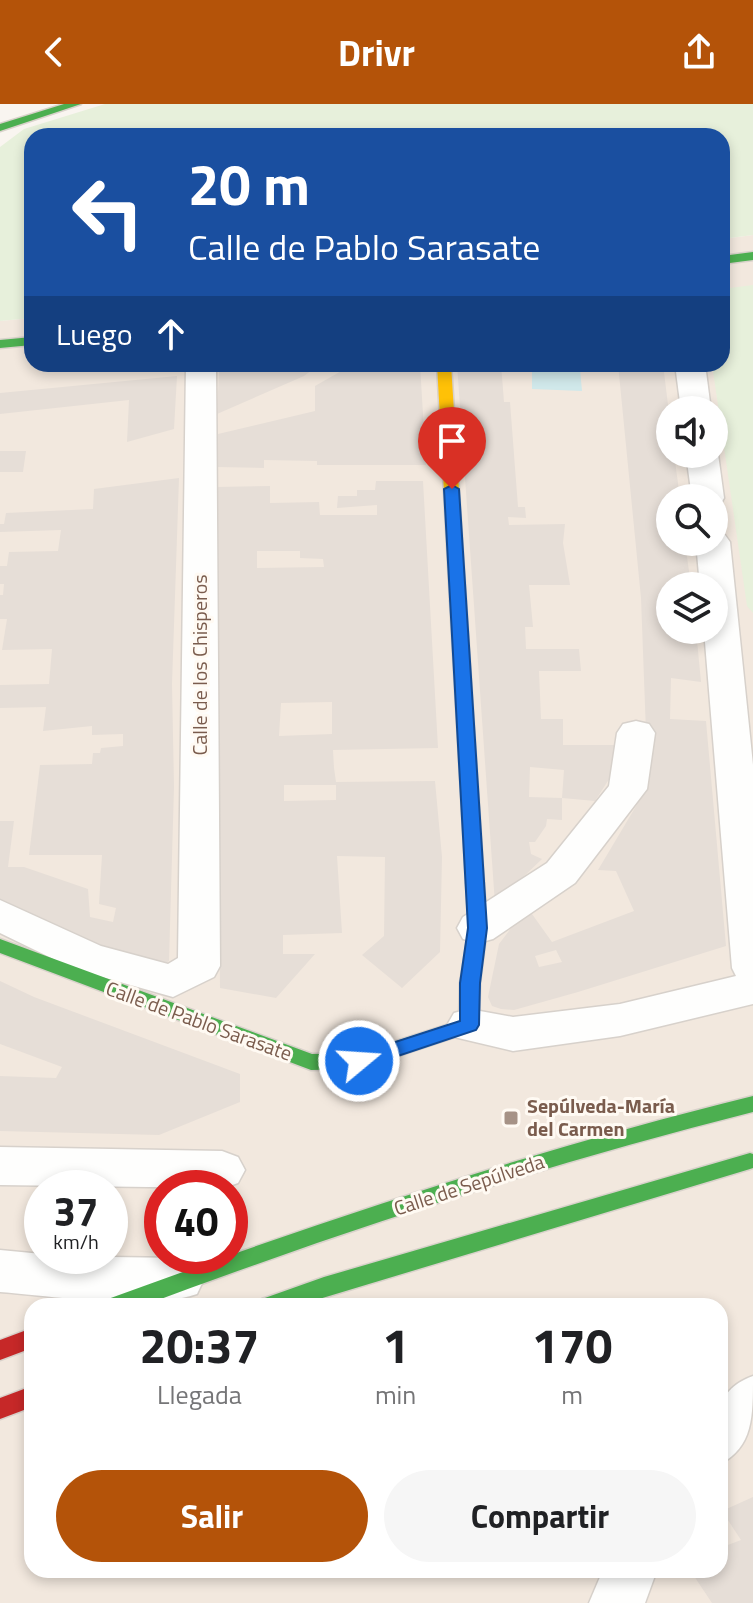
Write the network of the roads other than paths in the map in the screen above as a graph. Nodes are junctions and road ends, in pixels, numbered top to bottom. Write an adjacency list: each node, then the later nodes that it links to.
1 (75, 104): 2 (street)
2 (30, 119): 3 (street); 4 (street)
3 (0, 128)
4 (0, 138)
5 (753, 256): 6 (street)
6 (730, 259)
7 (24, 342): 8 (street)
8 (0, 344)
9 (201, 372): 18 (street, Calle de los Chisperos)
10 (444, 372): 16 (street)
11 (691, 372): 12 (street)
12 (694, 396)
13 (714, 556): 19 (street)
14 (636, 733): 16 (street)
15 (0, 915): 18 (street, Calle de Pablo Sarasate)
16 (478, 928): 21 (street)
17 (0, 946): 21 (street, Calle de Pablo Sarasate)
18 (199, 966)
19 (753, 968)
20 (753, 988): 21 (street)
21 (469, 1025)
22 (753, 1104): 27 (street, Calle de Sepúlveda)
23 (752, 1159): 29 (street)
24 (0, 1166): 25 (street)
25 (222, 1170)
26 (0, 1271): 27 (street, Calle de Sepúlveda)
27 (188, 1279): 28 (street, Calle de Sepúlveda)
28 (137, 1298)
29 (292, 1298)
30 (24, 1341): 31 (street)
31 (0, 1350)
32 (24, 1399): 34 (street)
33 (753, 1399): 35 (street)
34 (0, 1409)
35 (728, 1430)
36 (627, 1578): 37 (street)
37 (617, 1603)

